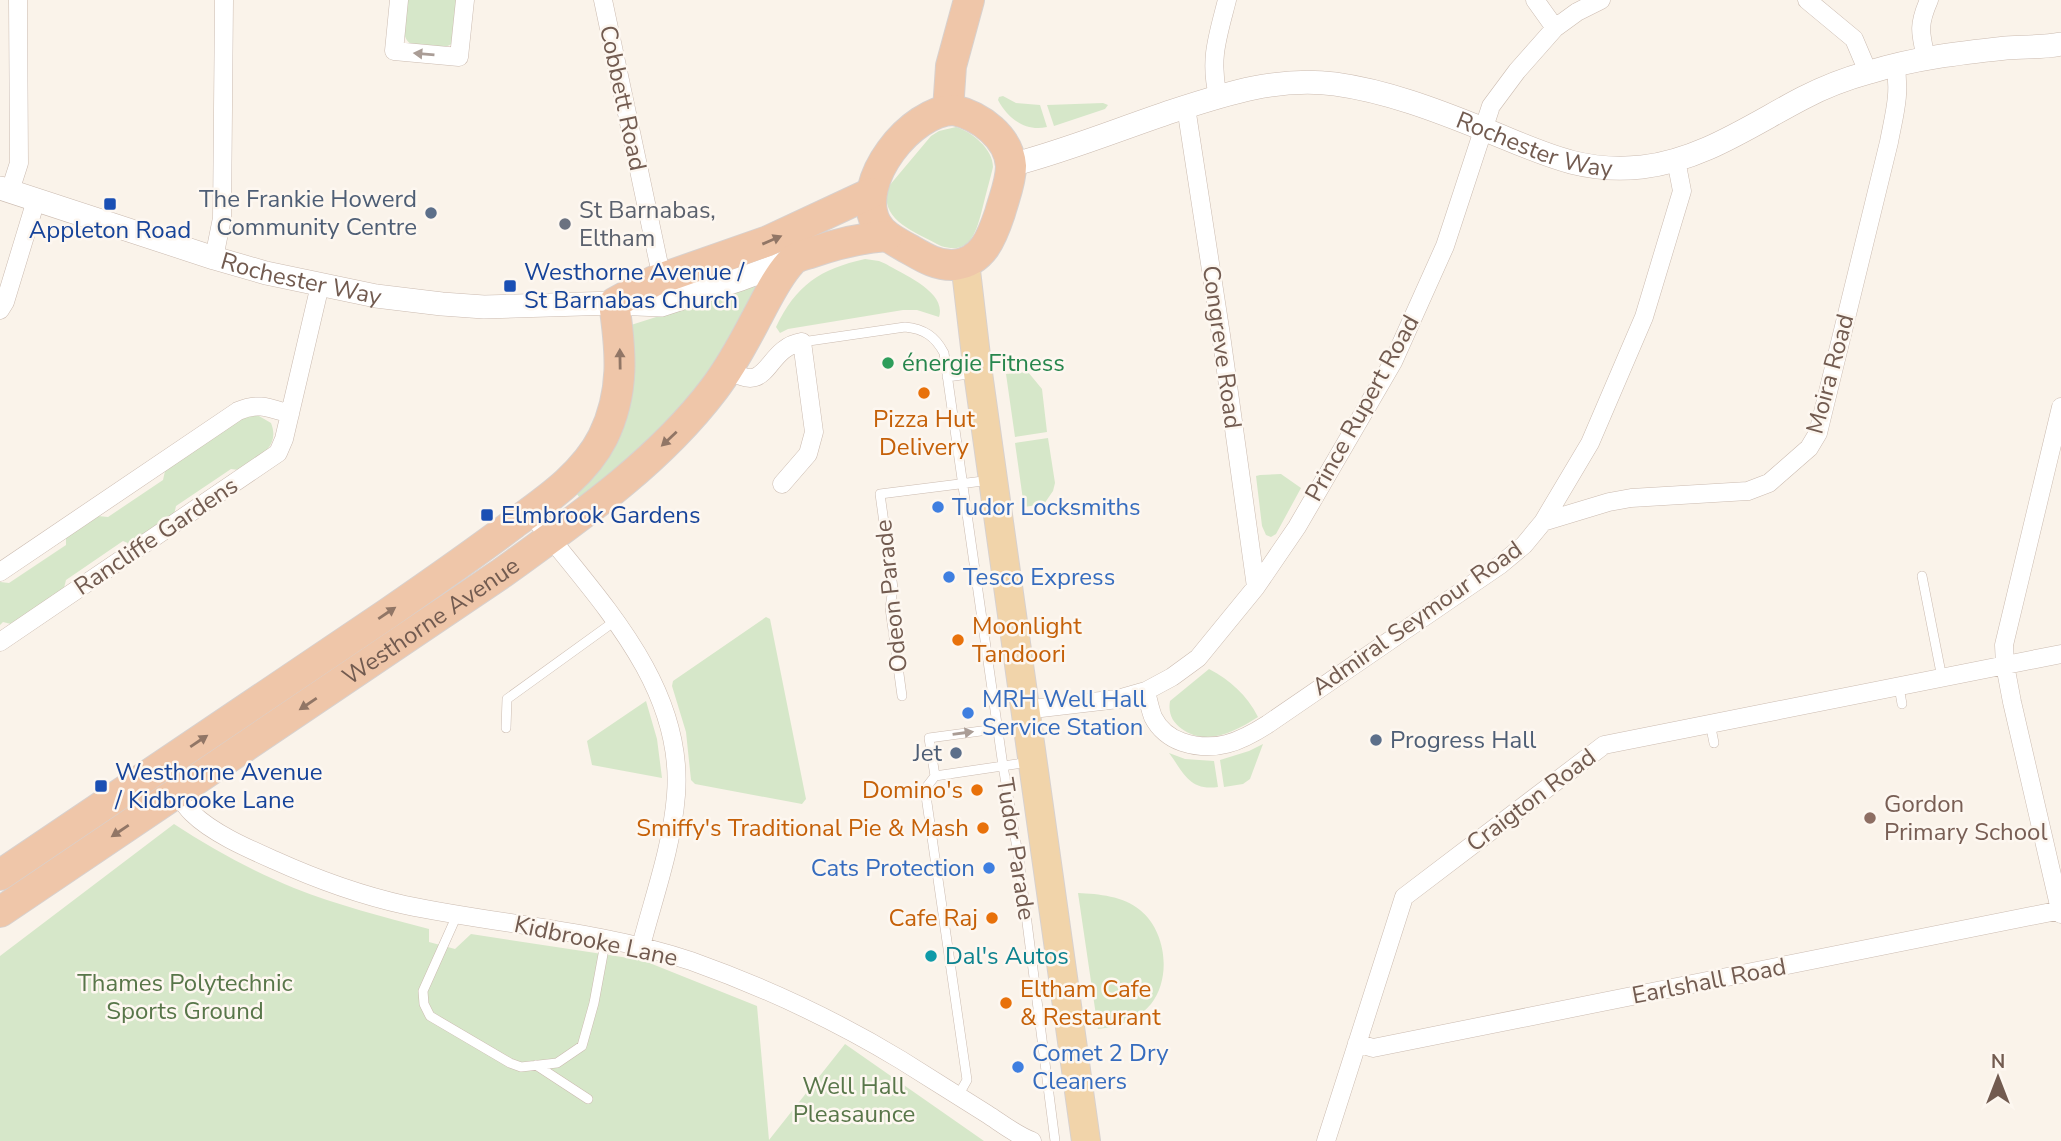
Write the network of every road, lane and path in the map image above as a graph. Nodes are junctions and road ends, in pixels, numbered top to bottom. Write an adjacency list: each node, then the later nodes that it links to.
1 (18, 0): 23 (street)
2 (224, 0): 27 (street)
3 (399, 0): 4 (street, one-way to 3)
4 (465, 0)
5 (603, 0): 30 (street, Cobbett Road)
6 (969, 0): 19 (highway)
7 (1227, 0): 17 (street)
8 (1535, 0): 12 (street)
9 (1601, 0): 12 (street, Prince Rupert Road)
10 (1807, 0): 16 (street)
11 (1929, 0): 14 (street)
12 (1555, 28): 20 (street, Prince Rupert Road)
13 (2059, 45): 14 (street, Rochester Way)
14 (1926, 58): 15 (street, Rochester Way)
15 (1895, 65): 16 (street, Rochester Way); 44 (street, Moira Road)
16 (1868, 72): 21 (street, Rochester Way)
17 (1218, 96): 18 (street, Rochester Way); 20 (street, Rochester Way)
18 (1186, 107): 22 (street, Rochester Way); 48 (street, Congreve Road)
19 (948, 110): 22 (highway); 24 (highway)
20 (1482, 128): 21 (street, Rochester Way); 48 (street, Prince Rupert Road)
21 (1676, 160): 44 (street, Admiral Seymour Road)
22 (1011, 165): 29 (highway)
23 (5, 189): 25 (street, Rochester Way)
24 (872, 193): 26 (highway); 30 (highway, Rochester Way, one-way to 24)
25 (36, 200): 27 (street, Rochester Way); 33 (street)
26 (887, 236): 28 (highway, Rochester Way); 29 (highway)
27 (214, 258): 31 (street, Rochester Way)
28 (792, 260): 32 (street, Rochester Way); 35 (highway, Westhorne Avenue)
29 (965, 262): 36 (main road)
30 (662, 279): 32 (highway, Rochester Way)
31 (320, 285): 32 (street, Rochester Way); 39 (street, Rancliffe Gardens)
32 (614, 303): 43 (highway, Westhorne Avenue, one-way to 32)
33 (0, 310)
34 (802, 342): 35 (street); 37 (lane); 41 (street)
35 (728, 369): 45 (highway, Westhorne Avenue, one-way to 45)
36 (978, 373): 37 (lane); 40 (main road)
37 (947, 377): 42 (lane)
38 (2061, 407): 52 (street)
39 (290, 414): 46 (street); 50 (street, Rancliffe Gardens)
40 (993, 480): 42 (lane, Odeon Parade); 56 (main road)
41 (782, 484)
42 (962, 484): 55 (lane, Odeon Parade); 59 (lane, Tudor Parade)
43 (530, 512): 45 (street); 63 (highway, Westhorne Avenue, one-way to 43)
44 (1543, 522): 54 (street, Admiral Seymour Road)
45 (550, 538): 49 (street); 65 (highway, Westhorne Avenue, one-way to 65)
46 (0, 572)
47 (1922, 576): 53 (lane)
48 (1256, 587): 54 (street, Prince Rupert Road)
49 (615, 621): 58 (lane); 72 (street)
50 (0, 642)
51 (2061, 654): 52 (street, Craigton Road)
52 (2006, 665): 53 (street, Craigton Road); 69 (street)
53 (1942, 678): 57 (street, Craigton Road)
54 (1146, 691): 56 (street, Prince Rupert Road)
55 (902, 696)
56 (1026, 717): 59 (lane); 61 (main road)
57 (1710, 723): 60 (lane); 73 (street, Craigton Road)
58 (506, 728)
59 (998, 729): 62 (lane, Tudor Parade); 64 (lane, one-way to 59)
60 (1714, 743)
61 (1032, 762): 62 (lane, Tudor Parade); 66 (main road)
62 (1003, 766): 64 (lane, Tudor Parade); 66 (lane, Tudor Parade)
63 (159, 768): 65 (street, Kidbrooke Lane); 67 (highway, Westhorne Avenue)
64 (935, 776): 75 (lane)
65 (177, 792): 68 (highway, Westhorne Avenue, one-way to 68); 70 (street, Kidbrooke Lane)
66 (1032, 858): 78 (lane, Tudor Parade); 79 (main road)
67 (0, 874)
68 (0, 912)
69 (2061, 912): 73 (street, Earlshall Road)
70 (457, 915): 71 (street, Kidbrooke Lane); 74 (lane)
71 (606, 938): 72 (street, Kidbrooke Lane); 74 (lane)
72 (641, 946): 75 (street, Kidbrooke Lane)
73 (1357, 1043): 80 (street, Craigton Road)
74 (536, 1065): 76 (lane)
75 (958, 1096): 77 (street, Kidbrooke Lane)
76 (588, 1099)
77 (1032, 1141)
78 (1055, 1141)
79 (1086, 1141)
80 (1326, 1141)

